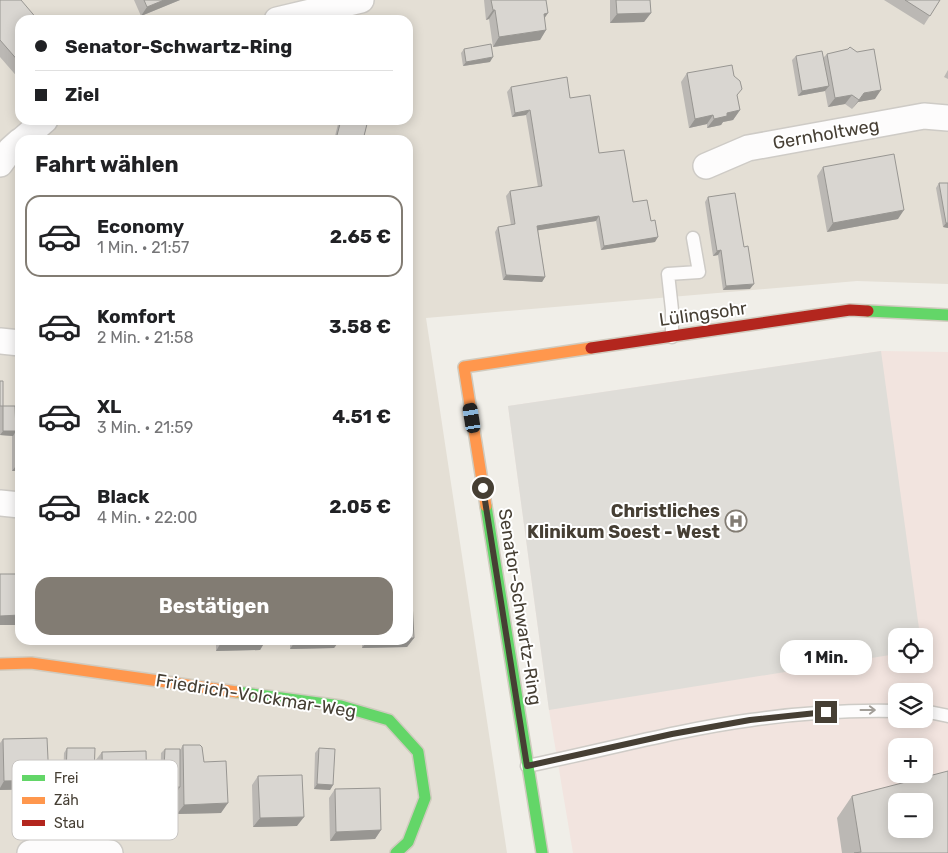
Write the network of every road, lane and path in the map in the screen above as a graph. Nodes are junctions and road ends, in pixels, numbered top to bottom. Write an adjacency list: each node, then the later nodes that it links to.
1 (361, 0): 2 (street)
2 (298, 15)
3 (948, 118): 8 (street, Gernholtweg)
4 (39, 125): 5 (street)
5 (28, 135)
6 (15, 146): 7 (street)
7 (0, 164)
8 (706, 166)
9 (693, 238): 11 (lane)
10 (948, 315): 11 (street, Lülingsohr)
11 (672, 337): 14 (street, Lülingsohr)
12 (0, 341): 13 (street)
13 (15, 343)
14 (464, 367): 21 (street, Senator-Schwartz-Ring)
15 (0, 503): 16 (street)
16 (15, 504)
17 (0, 664): 24 (street, Friedrich-Volckmar-Weg)
18 (888, 710): 21 (lane, one-way to 18)
19 (933, 713): 20 (lane)
20 (948, 716)
21 (527, 766): 25 (street, Senator-Schwartz-Ring)
22 (30, 853): 23 (street)
23 (110, 853)
24 (396, 853)
25 (542, 853)

